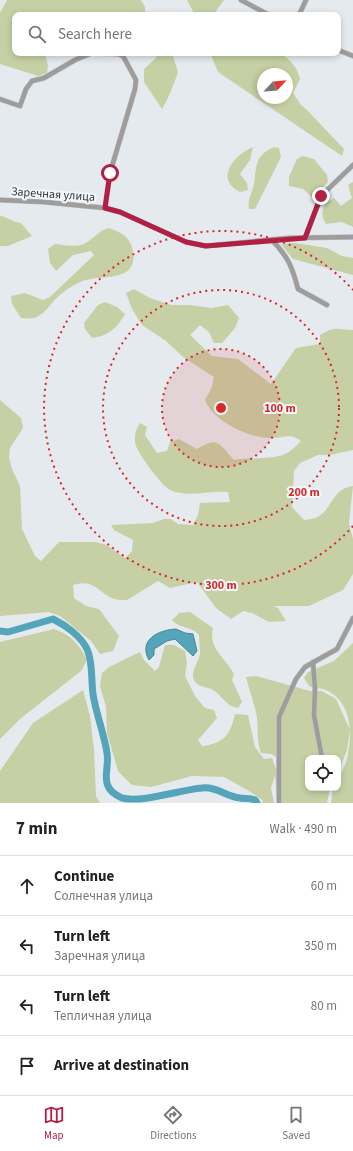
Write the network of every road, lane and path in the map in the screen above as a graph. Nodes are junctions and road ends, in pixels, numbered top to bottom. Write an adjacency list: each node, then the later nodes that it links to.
1 (241, 0): 3 (street)
2 (306, 0): 4 (street)
3 (263, 12)
4 (300, 12)
5 (341, 51): 8 (street)
6 (85, 56): 9 (street)
7 (123, 56): 12 (street)
8 (353, 56)
9 (0, 99)
10 (353, 165): 14 (street)
11 (0, 200): 12 (street, Заречная улица)
12 (105, 208): 15 (street, Заречная улица)
13 (353, 237): 14 (street, Заречная улица)
14 (305, 238): 15 (street, Заречная улица)
15 (272, 240): 16 (street)
16 (327, 305)
17 (353, 618): 18 (street)
18 (313, 662): 19 (street); 20 (street)
19 (321, 755)
20 (279, 803)

